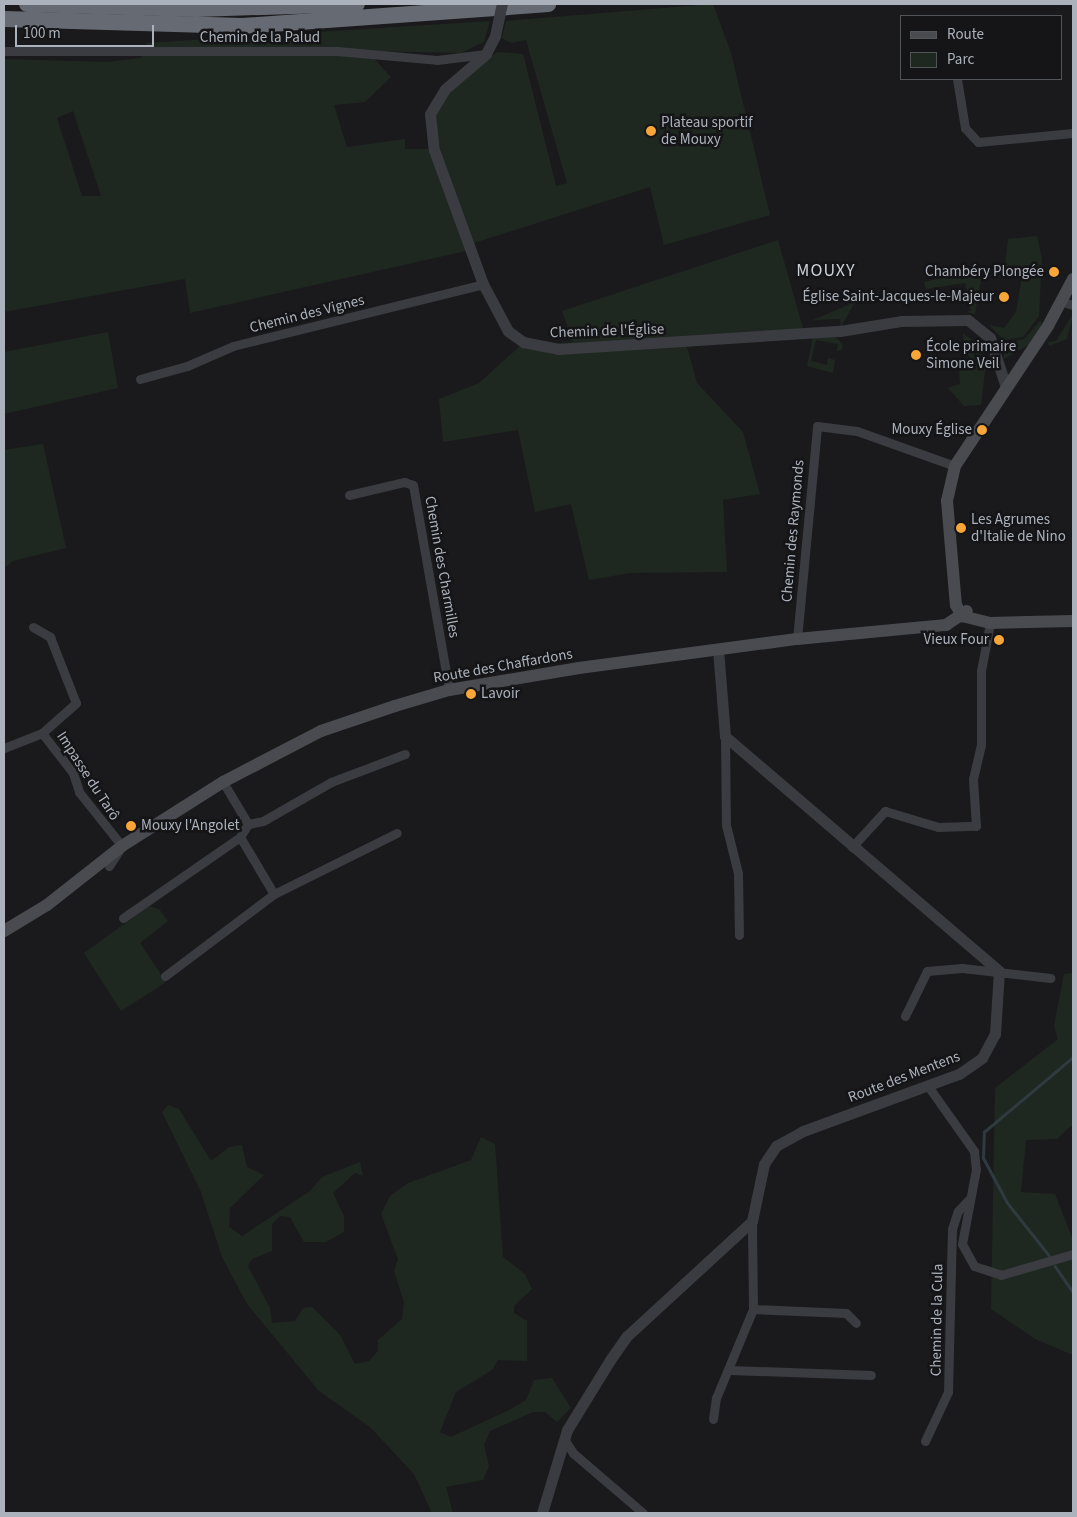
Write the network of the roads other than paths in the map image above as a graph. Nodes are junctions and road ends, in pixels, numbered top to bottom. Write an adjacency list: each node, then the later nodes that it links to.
1 (26, 4): 2 (highway)
2 (357, 4)
3 (502, 4): 7 (street, Chemin de l'Église, bridge)
4 (548, 4): 5 (highway)
5 (4, 21)
6 (4, 51): 7 (street, Chemin de la Palud)
7 (486, 54): 11 (street, Chemin de l'Église)
8 (957, 80): 9 (street)
9 (1073, 133)
10 (1073, 279): 12 (main road)
11 (483, 284): 13 (street, Chemin des Vignes); 14 (street, Chemin de l'Église)
12 (1068, 304): 14 (main road)
13 (140, 378)
14 (1006, 387): 15 (main road)
15 (955, 466): 17 (main road); 22 (street, Chemin des Raymonds)
16 (349, 495): 24 (street, Chemin des Charmilles)
17 (965, 614): 19 (main road); 20 (main road); 22 (main road, Route des Chaffardons)
18 (1073, 621): 19 (main road)
19 (1005, 622): 20 (main road)
20 (990, 623): 34 (street)
21 (33, 627): 25 (street, Impasse du Tarô)
22 (797, 639): 23 (main road, Route des Chaffardons)
23 (718, 649): 24 (main road, Route des Chaffardons); 26 (street)
24 (449, 690): 29 (main road, Route des Chaffardons)
25 (42, 732): 27 (street); 35 (street, Impasse du Tarô)
26 (725, 736): 34 (street); 41 (street)
27 (4, 748)
28 (405, 754): 31 (street)
29 (225, 785): 30 (main road, Route des Chaffardons); 31 (street)
30 (180, 811): 35 (main road); 36 (main road)
31 (248, 824): 33 (street)
32 (397, 833): 37 (street)
33 (240, 837): 37 (street); 39 (street)
34 (852, 847): 42 (street)
35 (119, 848): 36 (street); 38 (main road)
36 (109, 866): 38 (main road)
37 (274, 894): 43 (street)
38 (47, 905): 40 (main road)
39 (122, 918)
40 (4, 932)
41 (740, 935)
42 (999, 971): 44 (street); 45 (street); 46 (street, Route des Mentens)
43 (165, 976)
44 (1050, 978)
45 (905, 1016)
46 (928, 1086): 47 (street); 48 (street, Route des Mentens)
47 (969, 1199): 49 (street); 56 (street, Chemin de la Cula)
48 (752, 1221): 50 (street); 55 (street)
49 (1073, 1254)
50 (753, 1310): 51 (street); 52 (street)
51 (856, 1323)
52 (730, 1370): 53 (street); 54 (street)
53 (871, 1375)
54 (713, 1419)
55 (564, 1439): 57 (street); 58 (street)
56 (925, 1441)
57 (542, 1513)
58 (643, 1513)

